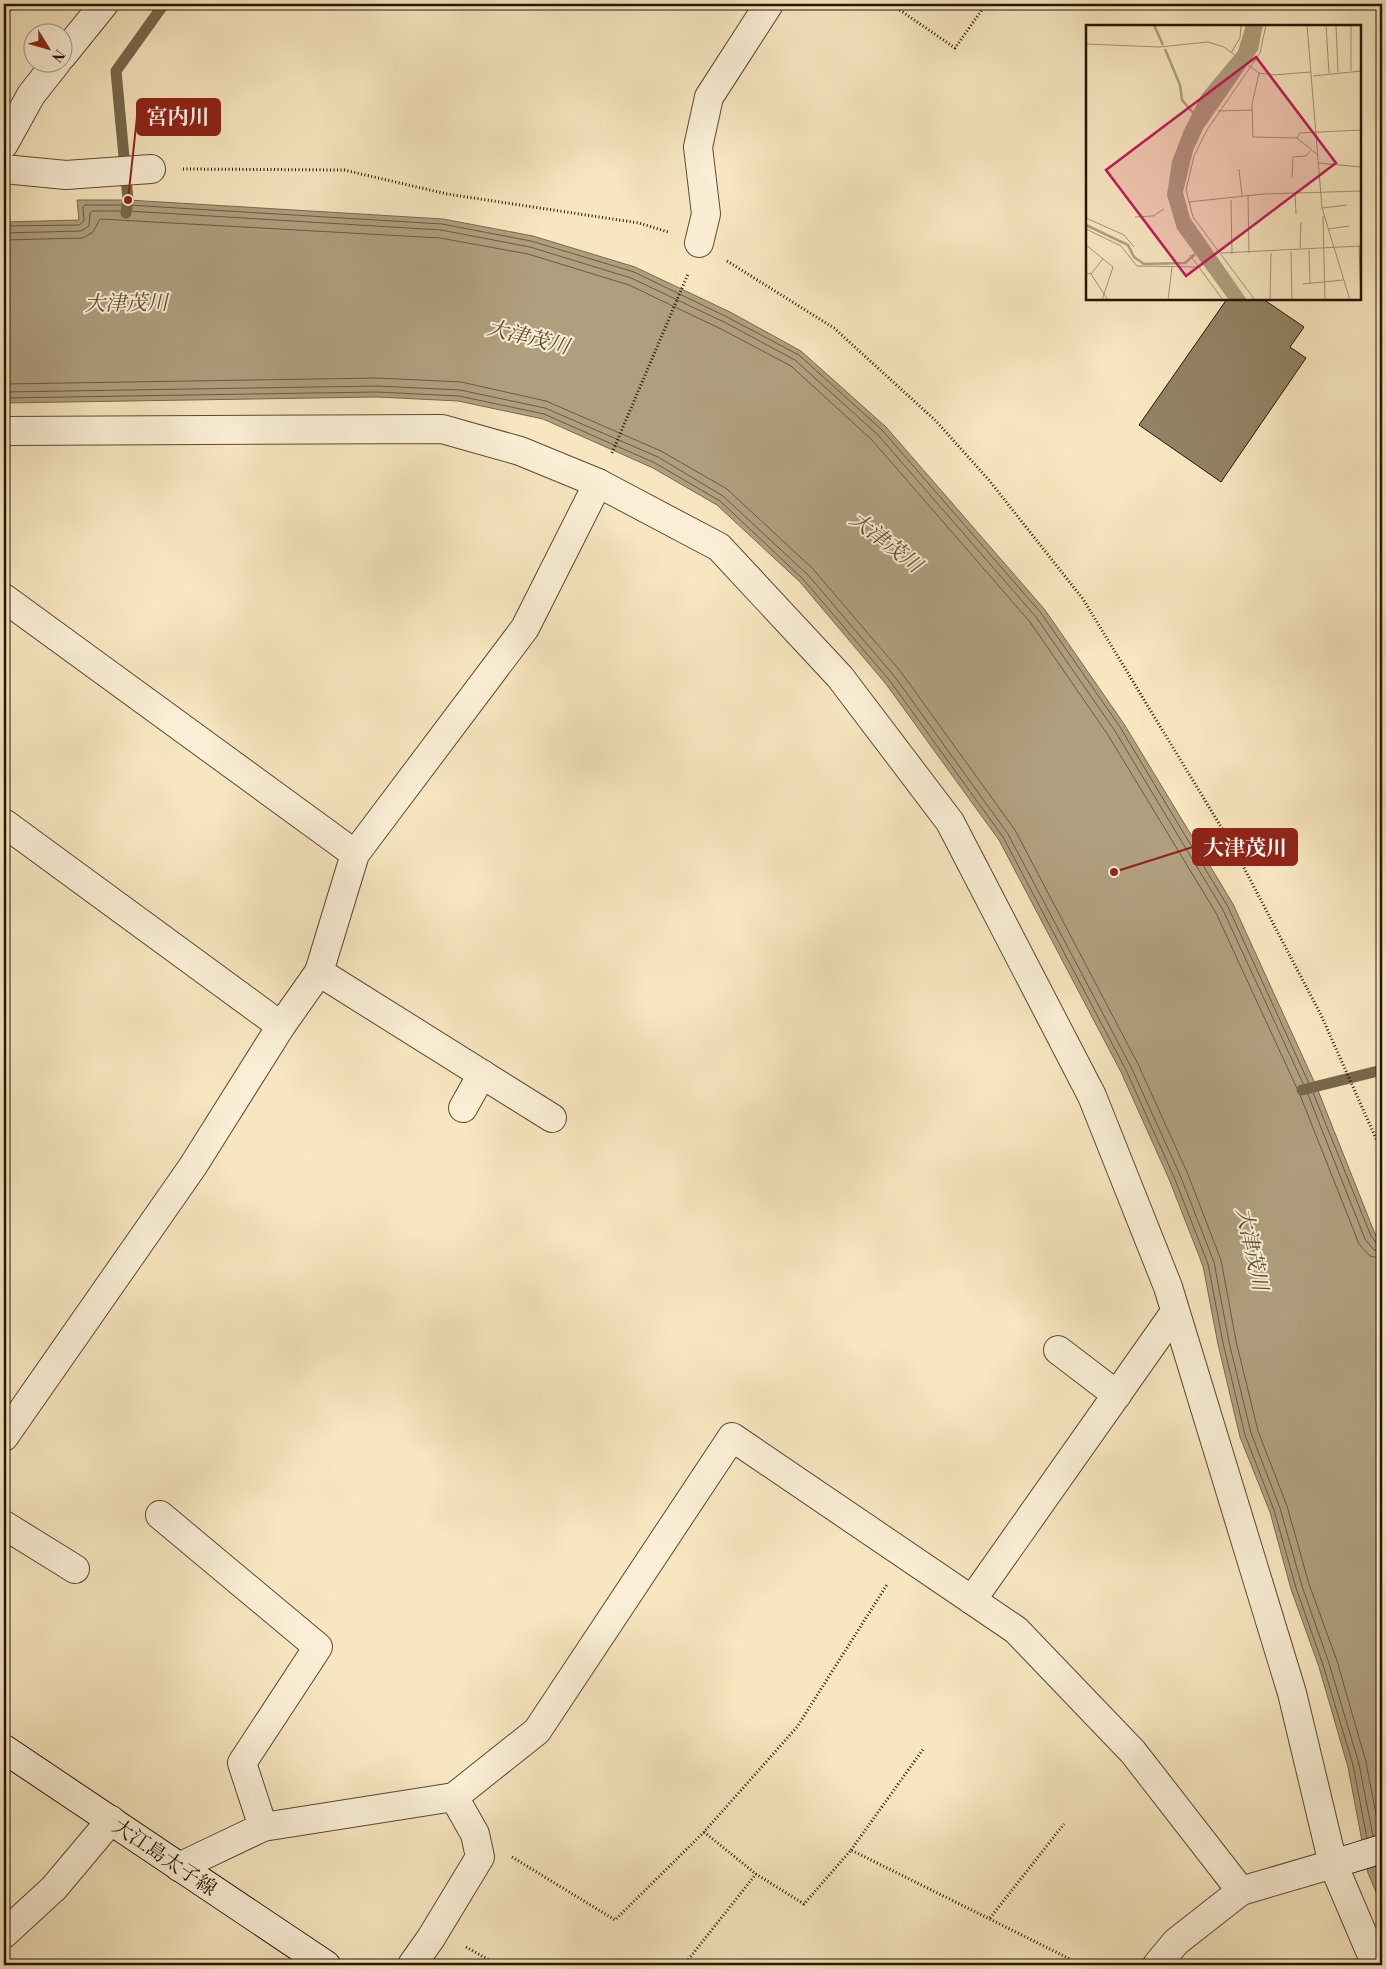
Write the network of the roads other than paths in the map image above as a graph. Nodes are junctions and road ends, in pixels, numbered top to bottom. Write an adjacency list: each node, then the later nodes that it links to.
1 (104, 4): 3 (street)
2 (769, 4): 8 (street)
3 (72, 44)
4 (49, 72): 5 (street)
5 (4, 144)
6 (4, 169): 7 (street)
7 (151, 169)
8 (699, 243)
9 (4, 431): 10 (street)
10 (603, 472): 13 (street); 19 (street)
11 (4, 598): 13 (street)
12 (4, 824): 15 (street)
13 (355, 854): 14 (street)
14 (319, 972): 15 (street); 16 (street)
15 (281, 1026): 22 (street)
16 (482, 1074): 17 (street); 18 (street)
17 (463, 1108)
18 (552, 1118)
19 (1175, 1312): 21 (street); 32 (street)
20 (1058, 1350): 21 (street)
21 (1117, 1394): 26 (street)
22 (5, 1432)
23 (160, 1515): 30 (street)
24 (4, 1525): 25 (street)
25 (76, 1569)
26 (972, 1600): 28 (street); 34 (street)
27 (4, 1749): 29 (street, 大江島太子線)
28 (454, 1797): 30 (street); 37 (street)
29 (111, 1820): 33 (street, 大江島太子線); 35 (street)
30 (263, 1827): 33 (street)
31 (1382, 1849): 32 (street)
32 (1333, 1864): 34 (street); 39 (street)
33 (179, 1866): 36 (street, 大江島太子線)
34 (1241, 1891): 38 (street)
35 (4, 1934)
36 (326, 1965)
37 (412, 1965)
38 (1157, 1965)
39 (1376, 1965)

